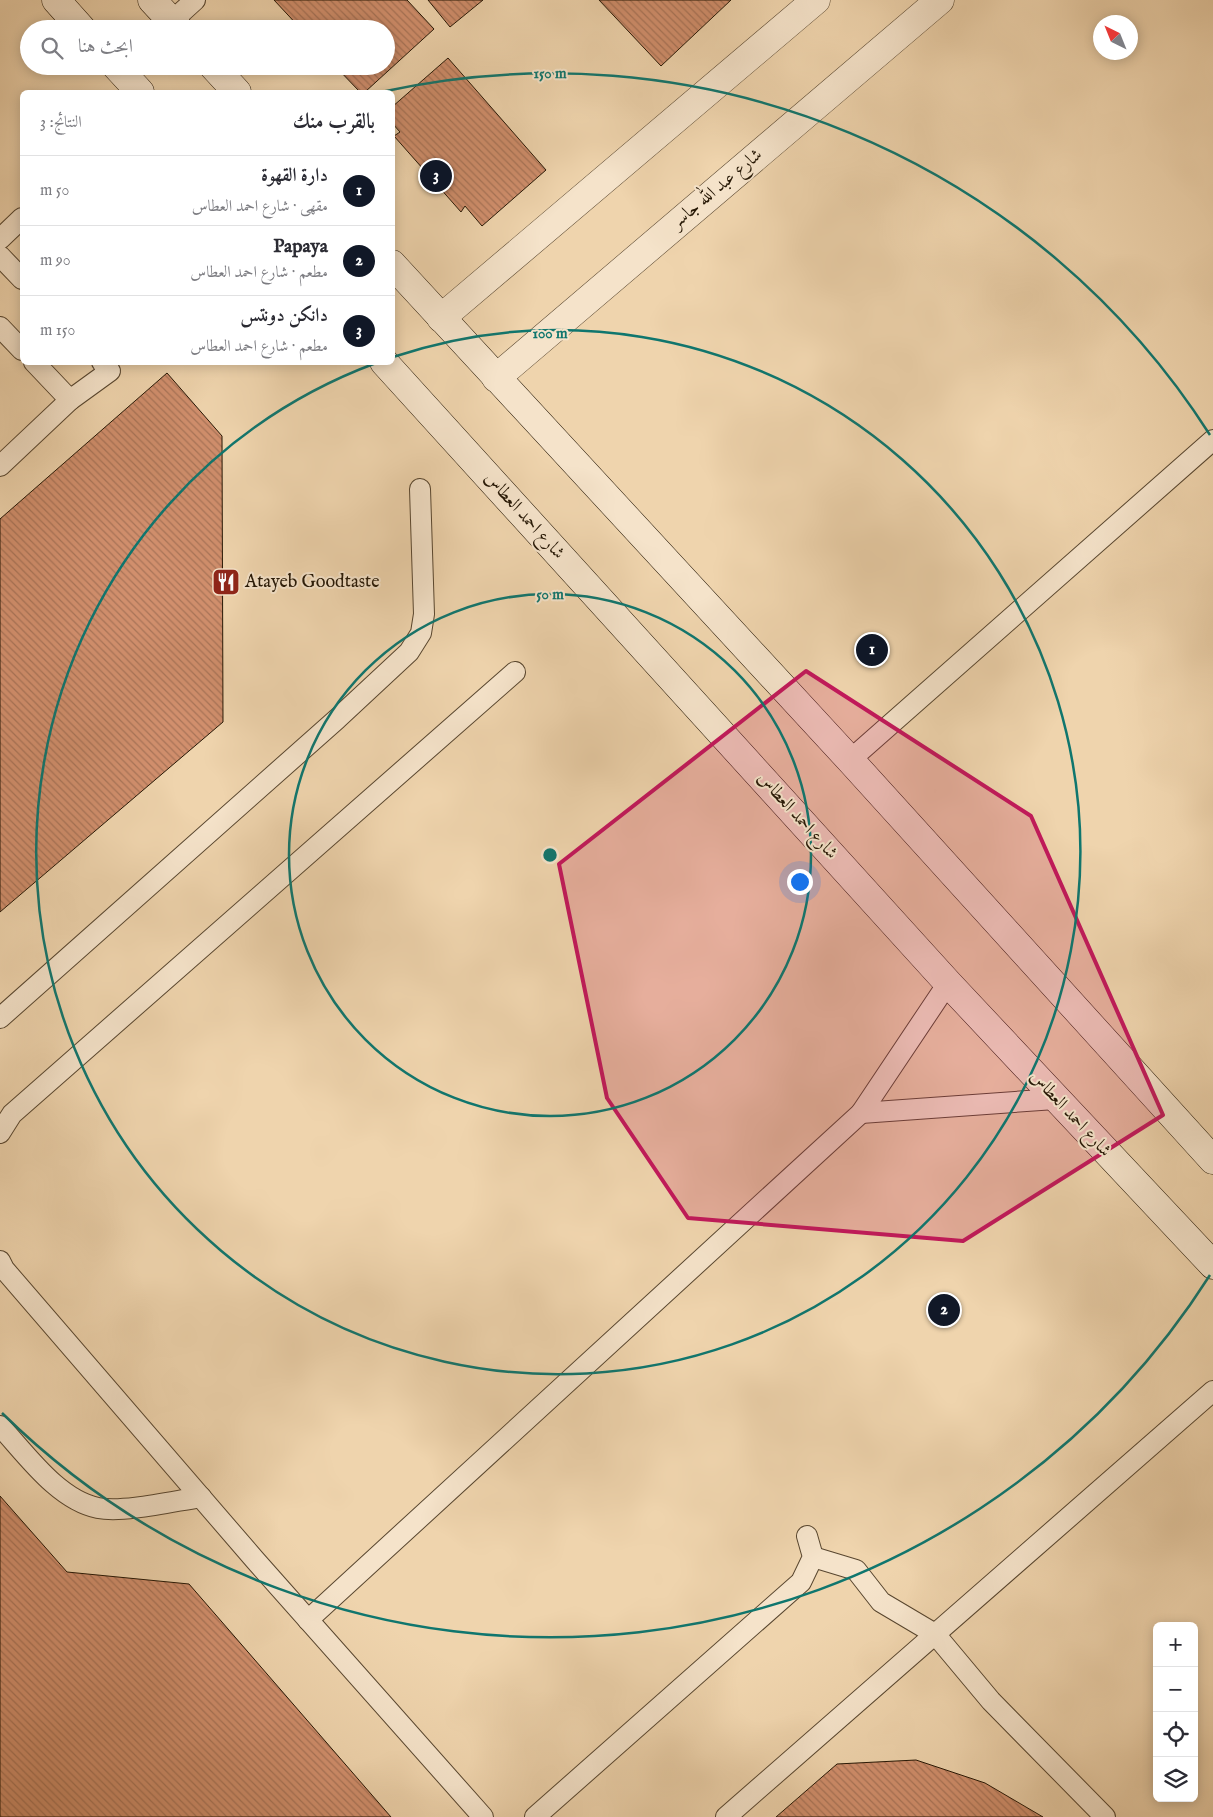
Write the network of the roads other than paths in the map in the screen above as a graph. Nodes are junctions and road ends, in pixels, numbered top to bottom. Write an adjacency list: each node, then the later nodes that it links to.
1 (56, 0): 6 (street)
2 (152, 0): 7 (street)
3 (195, 0): 8 (lane)
4 (816, 0): 18 (street)
5 (940, 0): 24 (street, شارع عبد الله جاسر)
6 (74, 20)
7 (170, 20)
8 (179, 20)
9 (124, 75): 11 (street)
10 (221, 75): 12 (street)
11 (138, 90)
12 (235, 90)
13 (20, 221): 14 (lane)
14 (0, 239)
15 (0, 256): 17 (lane)
16 (395, 267): 18 (street)
17 (20, 277)
18 (442, 318): 24 (street)
19 (0, 326): 20 (lane)
20 (20, 348)
21 (37, 365): 25 (lane)
22 (105, 365): 25 (lane)
23 (387, 365): 31 (street, شارع احمد العطاس)
24 (496, 378): 30 (street)
25 (70, 400): 27 (lane)
26 (1213, 440): 30 (lane)
27 (0, 466)
28 (420, 490): 32 (lane)
29 (515, 672): 35 (lane)
30 (850, 760): 36 (street)
31 (948, 983): 33 (street, شارع احمد العطاس); 34 (lane)
32 (0, 1018)
33 (1055, 1099): 34 (lane); 38 (street, شارع احمد العطاس)
34 (860, 1113): 44 (lane)
35 (0, 1132)
36 (1213, 1160)
37 (0, 1261): 41 (lane)
38 (1213, 1265)
39 (1213, 1391): 45 (lane)
40 (0, 1426): 41 (lane)
41 (201, 1497): 44 (lane)
42 (807, 1536): 43 (lane)
43 (813, 1557): 45 (lane); 47 (lane)
44 (308, 1620): 46 (lane)
45 (935, 1634): 48 (lane); 49 (lane)
46 (483, 1817)
47 (535, 1817)
48 (726, 1817)
49 (1104, 1817)

